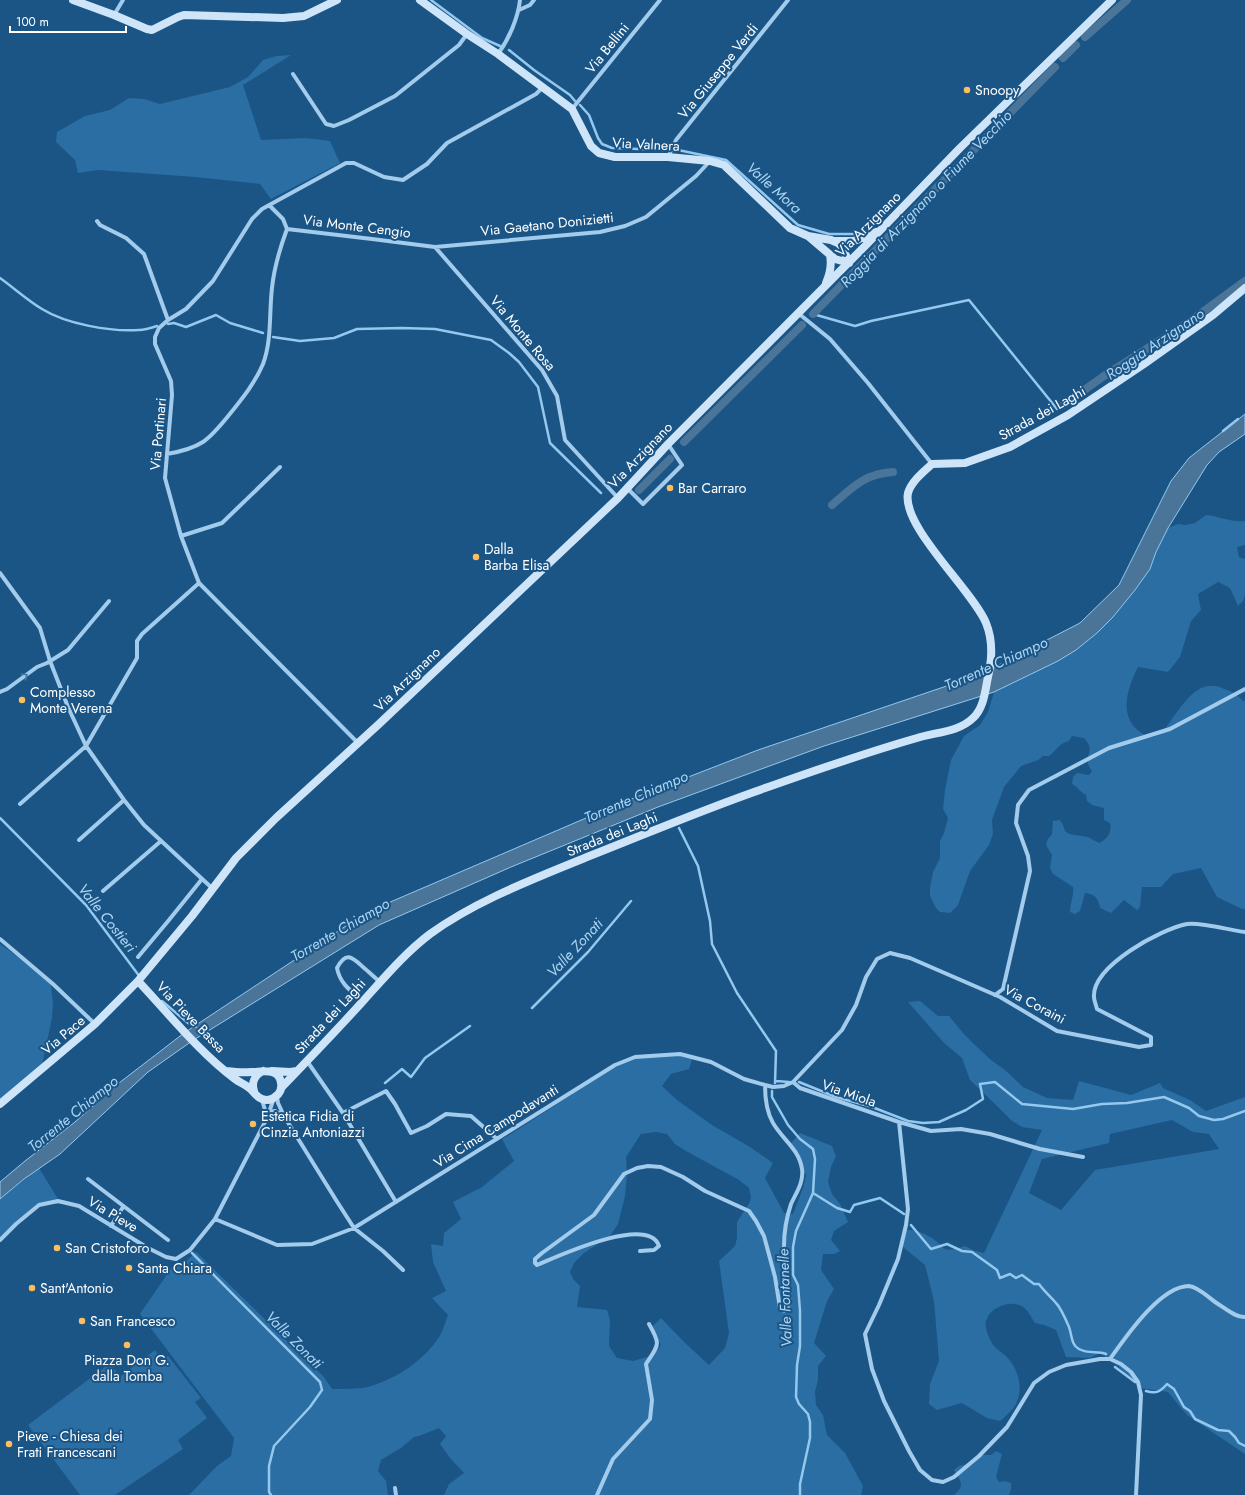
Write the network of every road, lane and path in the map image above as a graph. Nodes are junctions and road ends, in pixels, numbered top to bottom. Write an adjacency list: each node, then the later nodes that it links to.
1 (74, 0): 11 (street)
2 (123, 0): 11 (street)
3 (337, 0): 11 (street)
4 (420, 0): 12 (street, Via Valnera)
5 (520, 0): 10 (street)
6 (534, 0): 10 (street)
7 (660, 0): 16 (street, Via Bellini)
8 (788, 0): 17 (street, Via Giuseppe Verdi)
9 (1112, 0): 22 (street, Via Arzignano)
10 (519, 10): 13 (street)
11 (114, 15)
12 (467, 34): 13 (street, Via Valnera); 14 (street)
13 (498, 54): 15 (street, Via Valnera)
14 (293, 74)
15 (543, 87): 16 (street, Via Valnera); 19 (street, Via Portinari)
16 (572, 109): 17 (street, Via Valnera)
17 (668, 157): 18 (street, Via Valnera)
18 (710, 161): 23 (street, Via Valnera); 25 (street, Via Gaetano Donizietti)
19 (269, 205): 21 (street); 31 (street, Via Portinari)
20 (96, 221): 31 (street)
21 (287, 229): 25 (street, Via Monte Cengio); 33 (street, Via Monte Cengio)
22 (881, 230): 24 (street, Via Valnera); 27 (street, Via Arzignano)
23 (808, 236): 24 (street, Via Valnera); 26 (street, Via Valnera)
24 (834, 241): 27 (street)
25 (436, 247): 37 (street, Via Monte Rosa)
26 (830, 255): 27 (street, Via Valnera); 29 (street)
27 (849, 263): 29 (street, Via Arzignano)
28 (1245, 288): 34 (street, Strada dei Laghi)
29 (822, 289): 30 (street, Via Arzignano)
30 (798, 313): 32 (street, Via Arzignano); 34 (street)
31 (168, 320): 33 (street, Via Portinari)
32 (668, 444): 36 (street, Via Arzignano); 36 (street)
33 (167, 454): 38 (street, Via Portinari)
34 (932, 464): 58 (street, Strada dei Laghi)
35 (280, 467): 38 (street)
36 (626, 488): 37 (street, Via Arzignano)
37 (618, 498): 45 (street, Via Arzignano)
38 (181, 536): 40 (street, Via Portinari)
39 (0, 572): 42 (street)
40 (199, 583): 45 (street, Via Portinari); 46 (street)
41 (109, 601): 42 (street)
42 (50, 661): 44 (street, one-way to 42); 46 (street)
43 (1245, 689): 59 (street)
44 (0, 692)
45 (358, 743): 52 (street, Via Arzignano)
46 (86, 746): 47 (street); 48 (street)
47 (124, 800): 49 (street); 50 (street)
48 (20, 804)
49 (79, 840)
50 (161, 841): 51 (street); 53 (street)
51 (202, 879): 52 (street); 56 (street)
52 (213, 889): 57 (street, Via Pace)
53 (103, 891)
54 (1245, 932): 59 (street, Via Coraini)
55 (0, 940): 61 (street)
56 (138, 957)
57 (138, 981): 61 (street, Via Pace); 63 (street, Via Pieve Bassa)
58 (380, 982): 60 (street, Strada dei Laghi); 60 (street)
59 (994, 995): 66 (street, Via Coraini)
60 (363, 1001): 62 (street, Strada dei Laghi)
61 (95, 1024): 72 (street, Via Pace)
62 (307, 1060): 65 (street, Strada dei Laghi); 74 (street)
63 (226, 1071): 64 (street, Via Pieve Bassa); 69 (street, Via Pieve Bassa)
64 (266, 1071): 65 (street, Via Pieve Bassa); 68 (street); 69 (street)
65 (297, 1071): 68 (street, Strada dei Laghi)
66 (793, 1082): 67 (street, Via Cima Campodavanti); 76 (street, Via Miola)
67 (764, 1085): 78 (street, Via Cima Campodavanti); 88 (street)
68 (281, 1088): 70 (street)
69 (254, 1091): 71 (street, Via Pieve Bassa)
70 (276, 1097): 71 (street); 73 (street); 75 (street)
71 (262, 1099): 77 (street)
72 (0, 1104)
73 (269, 1112): 75 (street); 77 (street)
74 (343, 1113): 78 (street); 81 (street)
75 (284, 1116): 85 (street)
76 (899, 1122): 79 (street, Via Miola); 92 (street)
77 (262, 1125): 83 (street)
78 (497, 1138): 81 (street, Via Cima Campodavanti)
79 (1083, 1157)
80 (88, 1179): 82 (street)
81 (396, 1202): 85 (street, Via Cima Campodavanti)
82 (123, 1207): 84 (street); 87 (street)
83 (215, 1220): 84 (street, Via Pieve); 85 (street, Via Cima Campodavanti)
84 (110, 1226): 86 (street, Via Pieve)
85 (354, 1228): 89 (street)
86 (0, 1240)
87 (168, 1240)
88 (640, 1251)
89 (403, 1270)
90 (1245, 1317): 92 (street)
91 (649, 1324): 95 (street)
92 (1110, 1359): 96 (street)
93 (395, 1488): 94 (street)
94 (396, 1495)
95 (597, 1495)
96 (1136, 1495)

